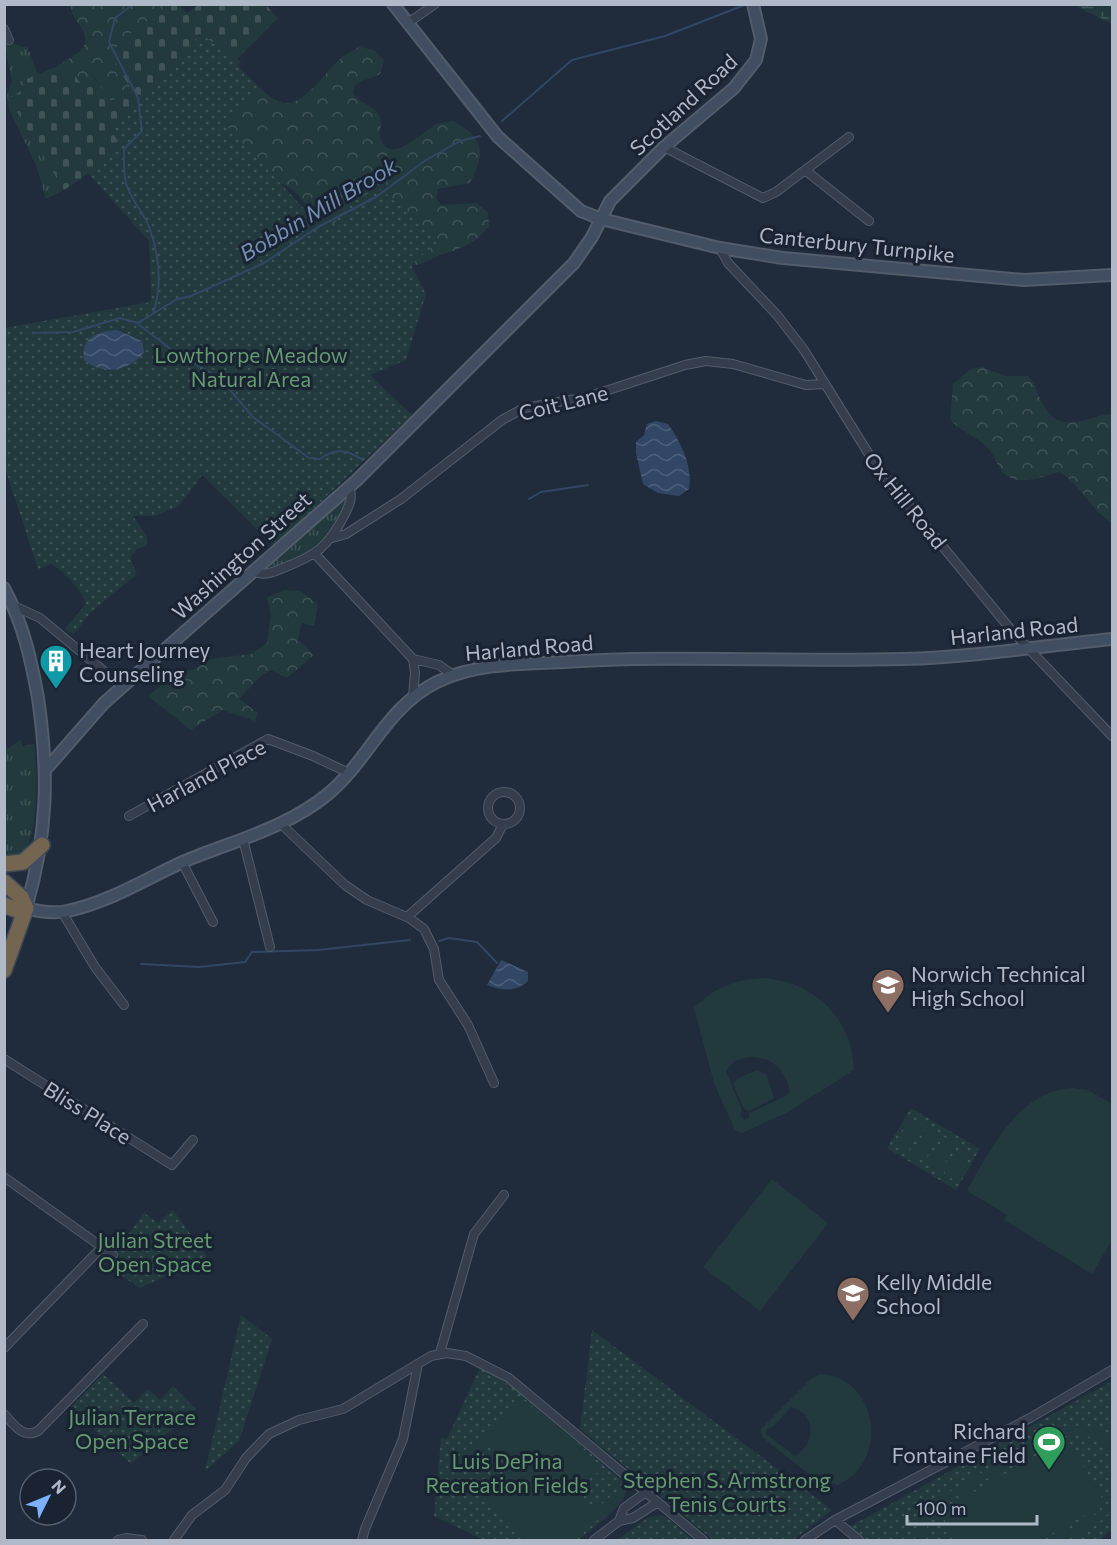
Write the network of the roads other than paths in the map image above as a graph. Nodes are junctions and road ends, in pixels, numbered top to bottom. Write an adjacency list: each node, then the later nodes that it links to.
1 (393, 4): 4 (street, Canterbury Turnpike)
2 (435, 4): 4 (street)
3 (753, 4): 8 (street, Scotland Road)
4 (408, 23): 10 (street, Canterbury Turnpike)
5 (4, 29): 6 (street)
6 (9, 40)
7 (849, 137): 9 (street)
8 (664, 147): 9 (street); 10 (street, Scotland Road)
9 (805, 170): 11 (street)
10 (601, 219): 12 (street, Canterbury Turnpike); 15 (street, Washington Street)
11 (869, 221)
12 (720, 248): 13 (street, Canterbury Turnpike); 14 (street, Ox Hill Road)
13 (1113, 275)
14 (825, 384): 16 (street, Coit Lane); 22 (street, Ox Hill Road)
15 (349, 487): 16 (street); 18 (street, Washington Street)
16 (332, 538): 17 (street)
17 (315, 554): 18 (street); 23 (street)
18 (255, 572): 25 (street, Washington Street)
19 (4, 588): 20 (street)
20 (14, 606): 25 (street); 28 (street)
21 (1113, 639): 22 (street, Harland Road)
22 (1028, 648): 24 (street, Harland Road); 27 (street, Ox Hill Road)
23 (413, 659): 24 (street); 26 (street)
24 (453, 675): 26 (street, Harland Road)
25 (122, 686): 28 (street, Washington Street)
26 (413, 696): 29 (street, Harland Road)
27 (1113, 736)
28 (47, 768): 34 (street)
29 (350, 773): 30 (street, Harland Place); 31 (street, Harland Road)
30 (129, 816)
31 (280, 823): 33 (street, Harland Road); 41 (street)
32 (503, 824): 32 (street); 41 (street)
33 (243, 839): 35 (street, Harland Road); 43 (street)
34 (42, 845): 36 (highway); 39 (street)
35 (182, 862): 40 (street, Harland Road); 42 (street)
36 (4, 864)
37 (4, 882): 39 (highway)
38 (4, 904): 39 (highway)
39 (26, 908): 40 (street, Harland Road); 44 (highway)
40 (62, 912): 45 (street)
41 (407, 918): 47 (street)
42 (213, 922)
43 (270, 947)
44 (4, 970)
45 (124, 1005)
46 (4, 1059): 48 (street, Bliss Place)
47 (494, 1083)
48 (193, 1140)
49 (4, 1177): 51 (street)
50 (504, 1195): 55 (street)
51 (102, 1247): 52 (street); 54 (street)
52 (113, 1255)
53 (143, 1324): 58 (street)
54 (4, 1348)
55 (440, 1353): 56 (street); 59 (street)
56 (418, 1364): 65 (street); 66 (street)
57 (1113, 1370): 61 (street)
58 (4, 1414)
59 (646, 1492): 60 (street); 62 (street)
60 (658, 1502): 62 (street); 68 (street)
61 (835, 1520): 69 (street); 70 (street)
62 (619, 1521): 67 (street)
63 (118, 1540): 64 (street)
64 (142, 1540)
65 (174, 1540)
66 (362, 1540)
67 (594, 1540)
68 (703, 1540)
69 (805, 1540)
70 (859, 1540)

